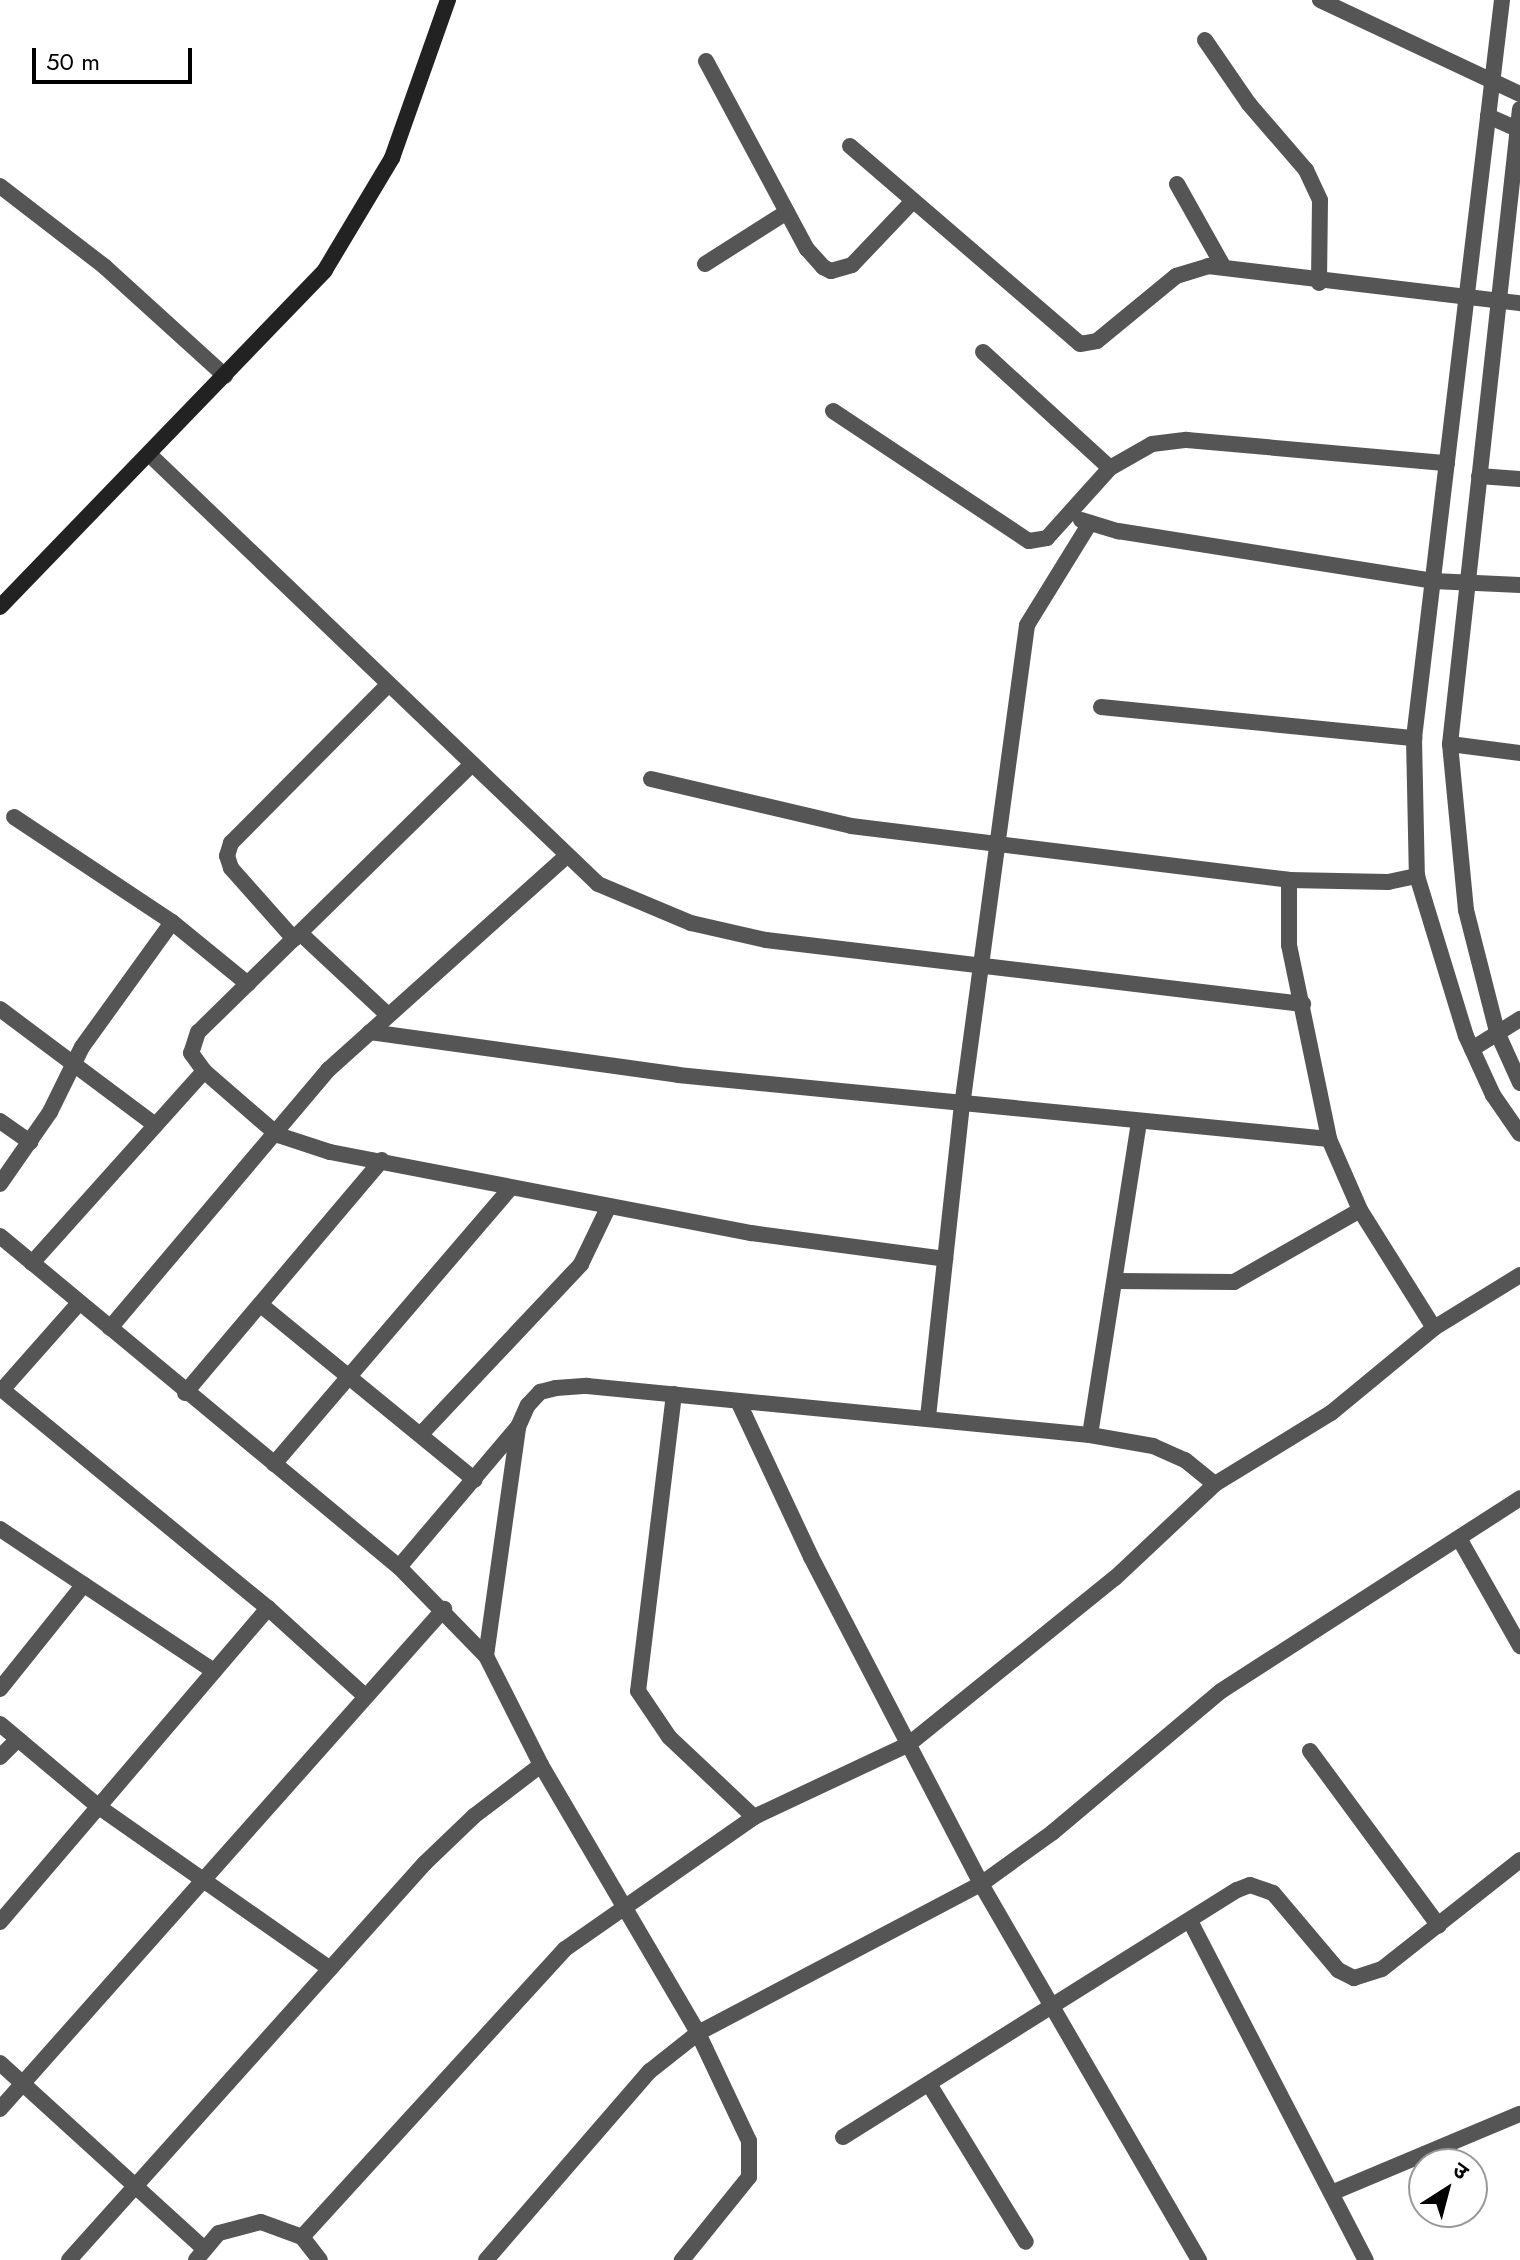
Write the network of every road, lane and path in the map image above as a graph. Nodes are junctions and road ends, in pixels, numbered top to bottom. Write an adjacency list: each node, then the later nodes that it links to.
1 (448, 0): 23 (main road)
2 (1320, 0): 6 (street)
3 (1502, 0): 6 (street)
4 (1205, 40): 18 (street)
5 (706, 61): 15 (street)
6 (1492, 84): 7 (street); 9 (street)
7 (1520, 94)
8 (1520, 109): 10 (street)
9 (1488, 116): 10 (street); 19 (street)
10 (1519, 129): 20 (street)
11 (850, 146): 14 (street)
12 (1177, 184): 17 (street)
13 (0, 186): 23 (street)
14 (913, 201): 15 (street); 17 (street)
15 (787, 212): 16 (street)
16 (705, 264)
17 (1223, 266): 18 (street)
18 (1319, 283): 19 (street)
19 (1466, 299): 20 (street); 26 (street)
20 (1498, 302): 21 (street); 28 (street)
21 (1520, 303)
22 (983, 352): 27 (street)
23 (225, 376): 25 (main road)
24 (833, 411): 30 (street)
25 (150, 455): 35 (main road); 36 (street)
26 (1447, 463): 27 (street); 32 (street)
27 (1110, 468): 30 (street)
28 (1479, 476): 29 (street); 33 (street)
29 (1520, 479)
30 (1068, 515): 31 (street)
31 (1090, 523): 32 (street); 44 (street)
32 (1433, 581): 33 (street); 38 (street)
33 (1468, 585): 34 (street); 39 (street)
34 (1520, 585)
35 (0, 607)
36 (387, 686): 41 (street); 49 (street)
37 (1101, 707): 38 (street)
38 (1414, 738): 46 (street)
39 (1450, 744): 40 (street); 57 (street)
40 (1520, 753)
41 (470, 766): 45 (street); 49 (street)
42 (651, 779): 44 (street)
43 (14, 817): 48 (street)
44 (997, 842): 47 (street); 50 (street)
45 (565, 857): 50 (street); 54 (street)
46 (1417, 876): 47 (street); 58 (street)
47 (1289, 880): 52 (street)
48 (172, 922): 51 (street); 59 (street)
49 (297, 936): 51 (street); 54 (street)
50 (980, 969): 52 (street); 62 (street)
51 (248, 984): 60 (street)
52 (1303, 1004): 68 (street)
53 (0, 1009): 59 (street)
54 (388, 1015): 56 (street)
55 (1520, 1019): 57 (street)
56 (370, 1032): 62 (street); 67 (street)
57 (1497, 1032): 58 (street); 61 (street)
58 (1472, 1049): 66 (street)
59 (76, 1066): 65 (street); 69 (street)
60 (204, 1071): 65 (street); 67 (street)
61 (1520, 1083)
62 (962, 1106): 64 (street); 76 (street)
63 (0, 1121): 69 (street)
64 (1139, 1122): 68 (street); 79 (street)
65 (155, 1125): 77 (street)
66 (1520, 1134)
67 (278, 1135): 70 (street); 82 (street)
68 (1329, 1139): 74 (street)
69 (30, 1142): 71 (street)
70 (382, 1160): 72 (street); 81 (street)
71 (0, 1184)
72 (510, 1189): 73 (street); 84 (street)
73 (608, 1208): 76 (street); 91 (street)
74 (1360, 1210): 79 (street); 83 (street)
75 (0, 1236): 77 (street)
76 (945, 1259): 89 (street)
77 (32, 1263): 80 (street)
78 (1520, 1275): 83 (street)
79 (1117, 1281): 92 (street)
80 (79, 1303): 82 (street); 85 (street)
81 (261, 1305): 84 (street); 86 (street)
82 (110, 1328): 86 (street)
83 (1434, 1328): 95 (street)
84 (349, 1373): 91 (street); 93 (street)
85 (1, 1389): 101 (street)
86 (185, 1393): 93 (street)
87 (674, 1394): 88 (street); 90 (street); 115 (street)
88 (738, 1401): 89 (street); 110 (street)
89 (928, 1417): 92 (street)
90 (518, 1427): 94 (street); 104 (street)
91 (422, 1433): 94 (street)
92 (1090, 1435): 95 (street)
93 (274, 1464): 99 (street)
94 (475, 1480): 99 (street)
95 (1215, 1484): 110 (street)
96 (1520, 1498): 98 (street)
97 (0, 1529): 100 (street)
98 (1460, 1540): 103 (street); 118 (street)
99 (399, 1567): 102 (street)
100 (84, 1584): 105 (street); 106 (street)
101 (268, 1608): 105 (street); 107 (street)
102 (444, 1609): 104 (street); 107 (street)
103 (1520, 1646)
104 (486, 1656): 113 (street)
105 (214, 1671): 114 (street)
106 (0, 1689)
107 (364, 1695): 117 (street)
108 (0, 1724): 109 (street)
109 (18, 1739): 112 (street); 114 (street)
110 (909, 1744): 115 (street); 118 (street)
111 (1310, 1751): 122 (street)
112 (0, 1757)
113 (541, 1765): 119 (street); 123 (street)
114 (99, 1807): 117 (street); 121 (street)
115 (754, 1817): 119 (street)
116 (1520, 1860): 122 (street)
117 (205, 1882): 123 (street); 128 (street)
118 (981, 1884): 124 (street); 125 (street)
119 (627, 1908): 125 (street); 134 (street)
120 (1190, 1921): 122 (street); 124 (street); 133 (street)
121 (0, 1922)
122 (1439, 1926)
123 (330, 1969): 132 (street)
124 (1054, 2008): 127 (street); 141 (street)
125 (698, 2033): 139 (street); 140 (street)
126 (0, 2063): 128 (street)
127 (929, 2084): 131 (street); 135 (street)
128 (23, 2085): 129 (street); 132 (street)
129 (0, 2109)
130 (1520, 2114): 133 (street)
131 (843, 2137)
132 (137, 2187): 136 (street); 137 (street)
133 (1334, 2192): 142 (street)
134 (302, 2237): 136 (street); 138 (street)
135 (1026, 2242)
136 (199, 2254)
137 (69, 2260)
138 (320, 2260)
139 (486, 2260)
140 (682, 2260)
141 (1199, 2260)
142 (1366, 2260)

